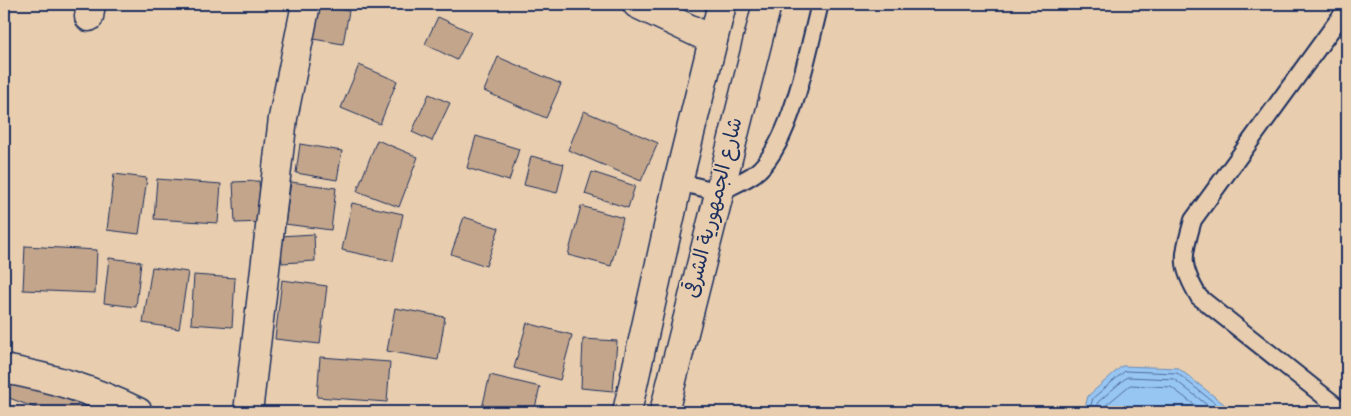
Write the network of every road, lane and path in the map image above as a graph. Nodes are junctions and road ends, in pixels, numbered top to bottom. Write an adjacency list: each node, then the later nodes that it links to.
1 (306, 4): 12 (main road)
2 (637, 4): 7 (main road)
3 (722, 4): 7 (main road, شارع الجمهورية الشرقى)
4 (767, 4): 9 (main road, شارع الجمهورية الشرقى)
5 (820, 4): 9 (lane)
6 (1347, 8): 15 (lane)
7 (713, 40): 8 (main road, شارع الجمهورية الشرقى)
8 (678, 182): 9 (lane); 13 (main road, شارع الجمهورية الشرقى)
9 (720, 192): 14 (main road, شارع الجمهورية الشرقى)
10 (4, 368): 11 (main road)
11 (138, 412)
12 (248, 412)
13 (627, 412)
14 (664, 412)
15 (1344, 412)

